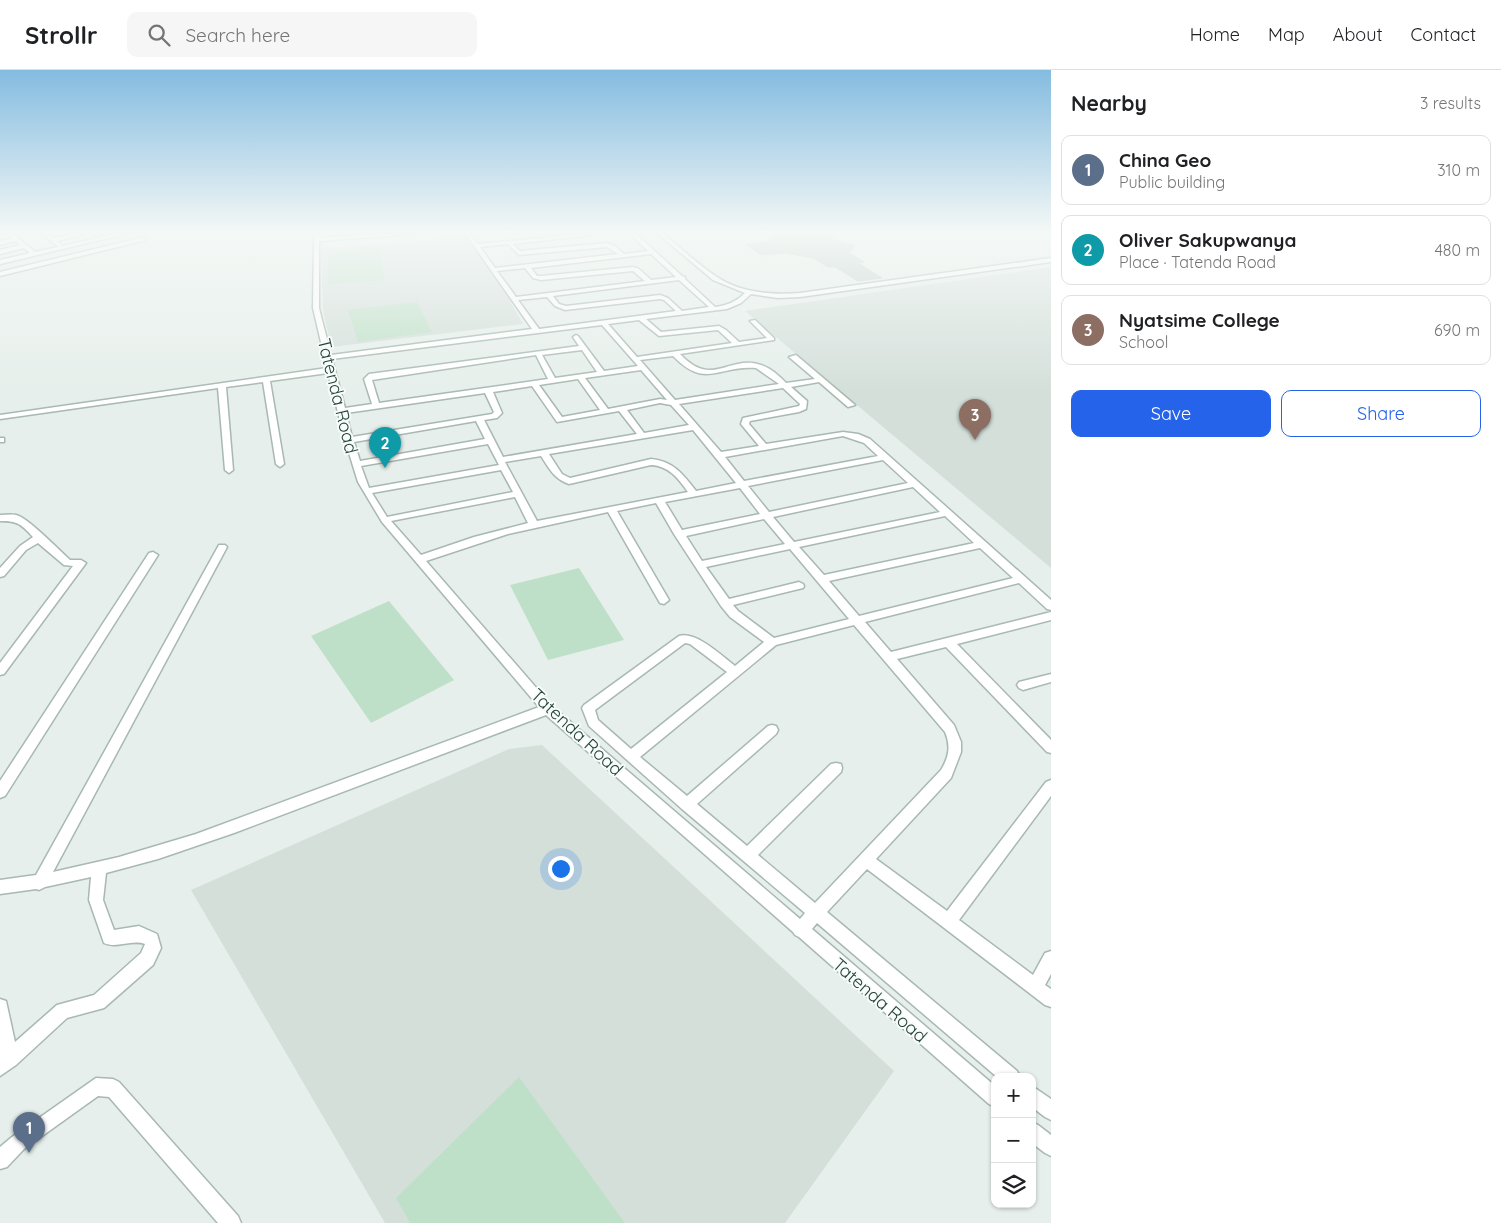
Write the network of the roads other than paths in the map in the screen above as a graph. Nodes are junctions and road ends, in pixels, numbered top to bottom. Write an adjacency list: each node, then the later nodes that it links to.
1 (316, 287): 21 (street, Tatenda Road)
2 (505, 287): 9 (street)
3 (609, 287): 8 (street)
4 (691, 287): 10 (street)
5 (732, 287): 7 (street)
6 (859, 287): 7 (street)
7 (749, 292): 10 (street)
8 (548, 294): 9 (street); 11 (street)
9 (513, 299): 15 (street)
10 (714, 309): 11 (street)
11 (680, 312): 12 (street)
12 (641, 318): 14 (street); 17 (street)
13 (753, 321): 17 (street)
14 (603, 322): 15 (street); 23 (street)
15 (537, 331): 21 (street)
16 (576, 337): 18 (street)
17 (738, 345): 20 (street)
18 (583, 348): 19 (street); 25 (street)
19 (538, 353): 29 (street); 35 (street)
20 (676, 354): 23 (street); 32 (street)
21 (329, 357): 24 (street, Tatenda Road)
22 (793, 357): 28 (street)
23 (639, 364): 25 (street); 34 (street)
24 (331, 370): 27 (street); 38 (street, Tatenda Road)
25 (602, 374): 26 (street)
26 (580, 377): 29 (street); 39 (street)
27 (266, 379): 31 (street); 51 (street)
28 (820, 380): 32 (street); 36 (street)
29 (553, 381): 30 (street)
30 (534, 384): 33 (street); 39 (street)
31 (222, 385): 40 (street); 53 (street)
32 (782, 385): 34 (street); 46 (street)
33 (488, 390): 35 (street); 41 (street)
34 (673, 403): 37 (street); 42 (street)
35 (376, 405): 38 (street)
36 (851, 405)
37 (622, 409): 39 (street); 43 (street)
38 (342, 411): 44 (street, Tatenda Road)
39 (606, 412)
40 (0, 417)
41 (479, 419): 44 (street); 45 (street)
42 (694, 427): 43 (street); 48 (street)
43 (642, 436): 47 (street)
44 (349, 440): 52 (street, Tatenda Road)
45 (490, 441): 50 (street); 52 (street)
46 (764, 447): 48 (street); 49 (street)
47 (544, 453): 50 (street); 57 (street)
48 (719, 455): 55 (street)
49 (884, 457): 54 (street); 55 (street)
50 (502, 463): 56 (street); 58 (street)
51 (280, 464)
52 (356, 464): 56 (street, Tatenda Road)
53 (229, 470)
54 (914, 484): 61 (street); 62 (street)
55 (744, 485): 57 (street); 62 (street)
56 (366, 492): 64 (street, Tatenda Road)
57 (692, 493): 59 (street)
58 (519, 494): 64 (street); 65 (street)
59 (659, 500): 60 (street); 66 (street)
60 (611, 509): 65 (street); 78 (street)
61 (947, 513): 68 (street); 69 (street)
62 (766, 515): 66 (street); 69 (street)
63 (0, 518): 67 (street)
64 (385, 520): 72 (street, Tatenda Road)
65 (533, 523): 72 (street)
66 (679, 534): 73 (street)
67 (39, 538): 74 (street); 86 (street)
68 (982, 544): 75 (street); 76 (street)
69 (792, 545): 73 (street); 75 (street)
70 (222, 547): 101 (street)
71 (153, 555): 96 (street)
72 (420, 559): 90 (street, Tatenda Road)
73 (700, 564): 79 (street)
74 (0, 574)
75 (822, 578): 82 (street)
76 (1021, 579): 80 (street); 82 (street)
77 (799, 586): 79 (street)
78 (664, 600)
79 (725, 603): 84 (street)
80 (1051, 606)
81 (1051, 616): 83 (street)
82 (857, 620): 84 (street); 85 (street)
83 (947, 641): 85 (street); 92 (street)
84 (772, 642): 87 (street)
85 (888, 657): 99 (street)
86 (0, 671)
87 (734, 671): 93 (street); 93 (street)
88 (1051, 678): 89 (street)
89 (1024, 685)
90 (548, 710): 100 (street); 105 (street, Tatenda Road)
91 (772, 730): 97 (street)
92 (1050, 745)
93 (631, 757): 97 (street)
94 (836, 768): 98 (street)
95 (1051, 786): 104 (street)
96 (0, 792)
97 (687, 805): 98 (street)
98 (747, 856): 103 (street)
99 (865, 859): 103 (street); 104 (street)
100 (98, 870): 101 (street); 110 (street)
101 (39, 883): 102 (street)
102 (0, 887)
103 (817, 914): 105 (street); 111 (street)
104 (948, 922): 107 (street)
105 (800, 930): 112 (street, Tatenda Road)
106 (1051, 959): 107 (street)
107 (1035, 987): 108 (street)
108 (1051, 999)
109 (0, 1007): 110 (street)
110 (5, 1063)
111 (1006, 1073)
112 (991, 1095)
113 (1036, 1098): 114 (street)
114 (1051, 1111)
115 (1036, 1134): 116 (street)
116 (1051, 1147)
117 (0, 1160): 118 (street)
118 (231, 1223)

